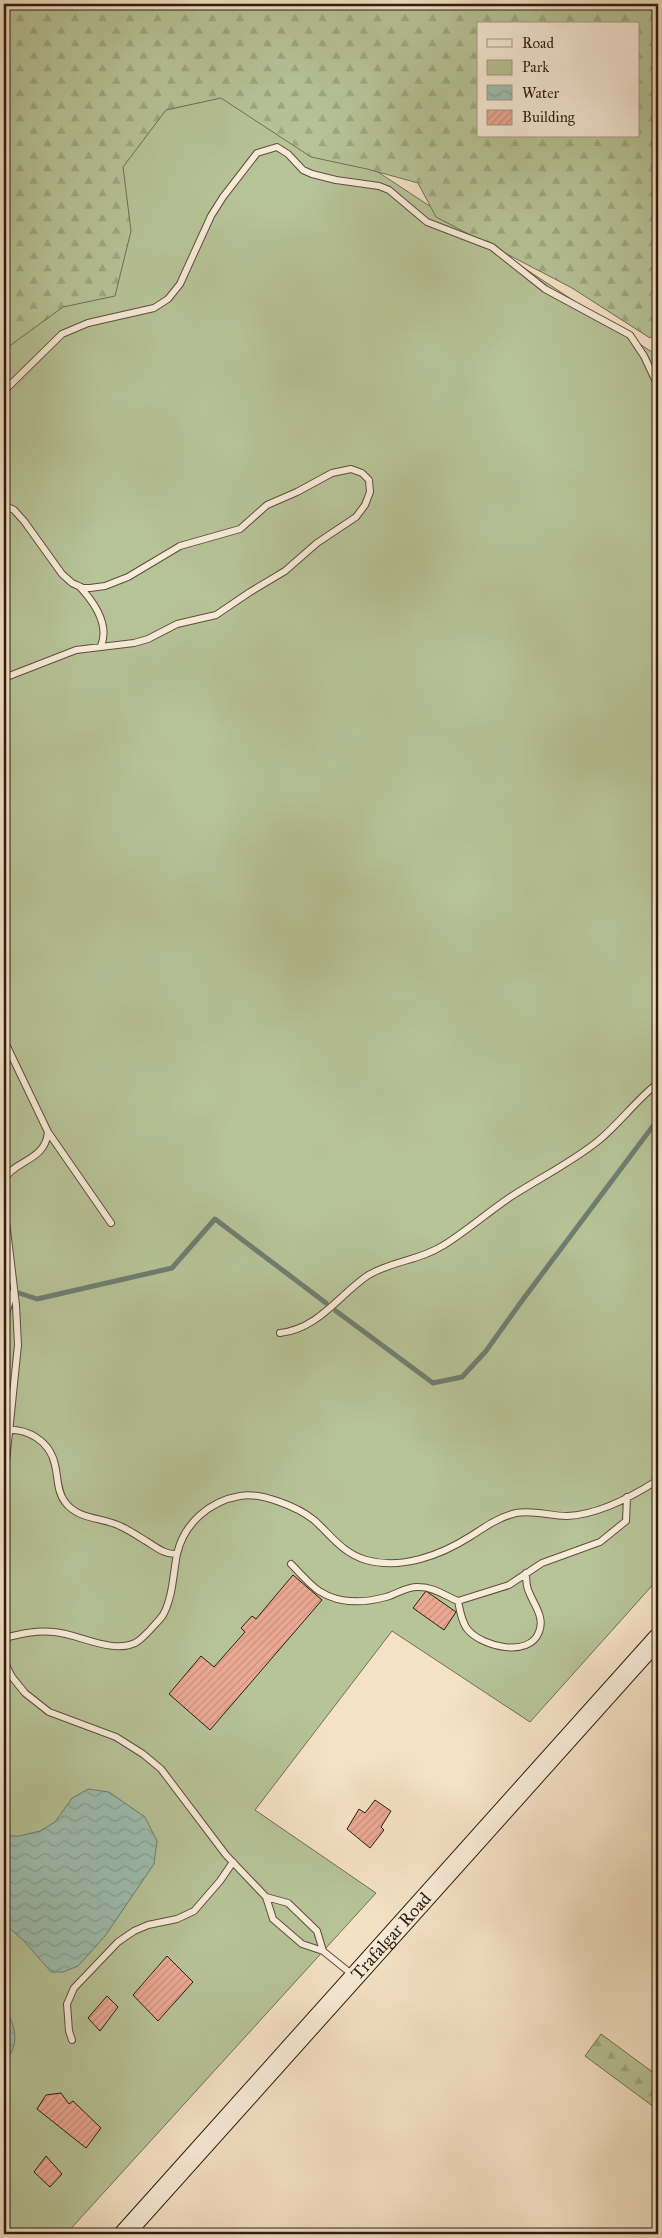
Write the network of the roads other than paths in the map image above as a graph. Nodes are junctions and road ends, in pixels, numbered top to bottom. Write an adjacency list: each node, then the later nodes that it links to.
1 (658, 386): 2 (lane)
2 (4, 391)
3 (4, 505): 4 (lane)
4 (79, 586): 5 (lane); 5 (lane)
5 (101, 646): 6 (lane)
6 (4, 678)
7 (4, 1040): 9 (lane)
8 (658, 1083): 16 (lane)
9 (48, 1132): 10 (lane); 13 (lane)
10 (6, 1172): 11 (lane)
11 (4, 1179)
12 (4, 1205): 14 (lane)
13 (111, 1222)
14 (13, 1290): 15 (lane); 17 (lane)
15 (4, 1321)
16 (280, 1333)
17 (6, 1430): 19 (lane); 21 (lane)
18 (658, 1480): 20 (lane)
19 (4, 1481)
20 (628, 1497): 21 (lane); 23 (lane)
21 (177, 1554): 25 (lane)
22 (291, 1564): 24 (lane)
23 (526, 1573): 24 (lane); 24 (lane)
24 (458, 1601)
25 (4, 1638)
26 (658, 1638): 31 (main road, Trafalgar Road)
27 (4, 1661): 28 (lane)
28 (233, 1862): 29 (lane); 32 (lane)
29 (266, 1897): 30 (lane); 30 (lane)
30 (323, 1951): 31 (lane)
31 (354, 1976): 33 (main road, Trafalgar Road)
32 (72, 2040)
33 (124, 2234)

